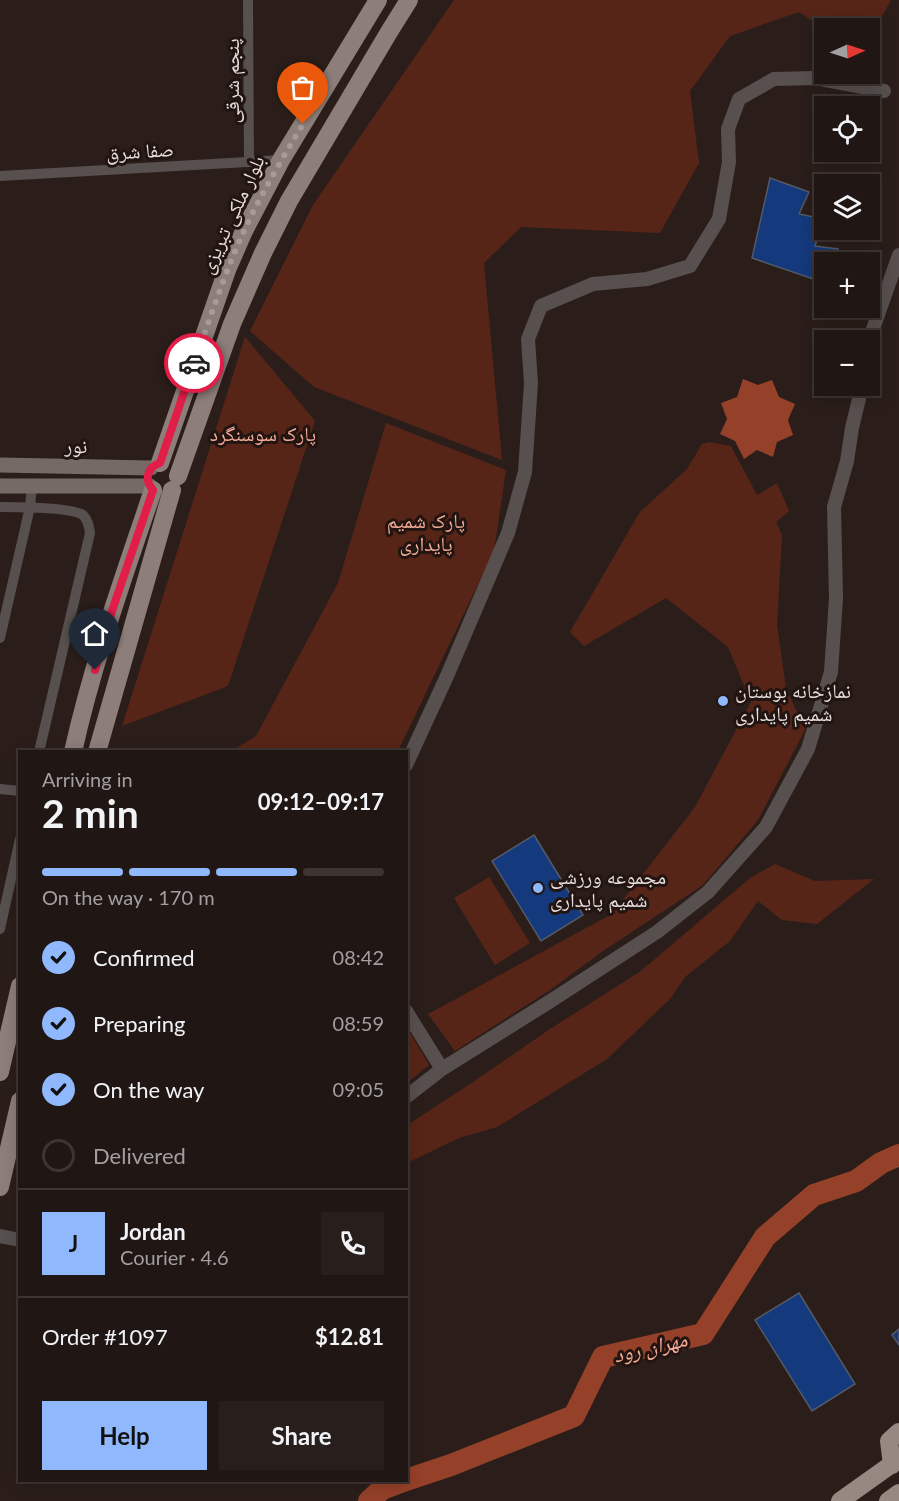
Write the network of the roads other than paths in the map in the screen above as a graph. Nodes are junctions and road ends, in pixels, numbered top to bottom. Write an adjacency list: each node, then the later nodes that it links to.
1 (249, 0): 6 (street, پنجم شرقی)
2 (378, 0): 5 (main road, بلوار ملکى تبریزى)
3 (409, 0): 13 (main road)
4 (884, 91): 23 (street)
5 (281, 160): 6 (street, صفا شرق); 12 (main road, بلوار ملکى تبریزى)
6 (249, 162): 7 (street, صفا شرق)
7 (0, 176)
8 (899, 255): 9 (street)
9 (873, 330)
10 (860, 396): 30 (street)
11 (0, 465): 12 (main road, نور)
12 (155, 465): 13 (main road); 16 (main road)
13 (175, 483): 16 (main road); 22 (main road)
14 (0, 486): 15 (main road, نور)
15 (32, 486): 16 (main road, نور); 18 (street)
16 (152, 488): 21 (main road)
17 (0, 507): 18 (street)
18 (30, 507): 19 (street); 20 (street)
19 (0, 638)
20 (39, 750)
21 (73, 750)
22 (99, 750)
23 (408, 761)
24 (0, 789): 25 (street)
25 (18, 791)
26 (18, 848): 27 (street)
27 (0, 929)
28 (18, 995): 31 (main road)
29 (408, 1014): 30 (street)
30 (442, 1069): 32 (street)
31 (0, 1072)
32 (408, 1095)
33 (18, 1110): 34 (main road)
34 (0, 1187)
35 (0, 1236): 36 (street)
36 (18, 1240)
37 (899, 1432): 38 (highway)
38 (895, 1462): 40 (highway)
39 (899, 1493): 41 (highway)
40 (840, 1501)
41 (888, 1501)

